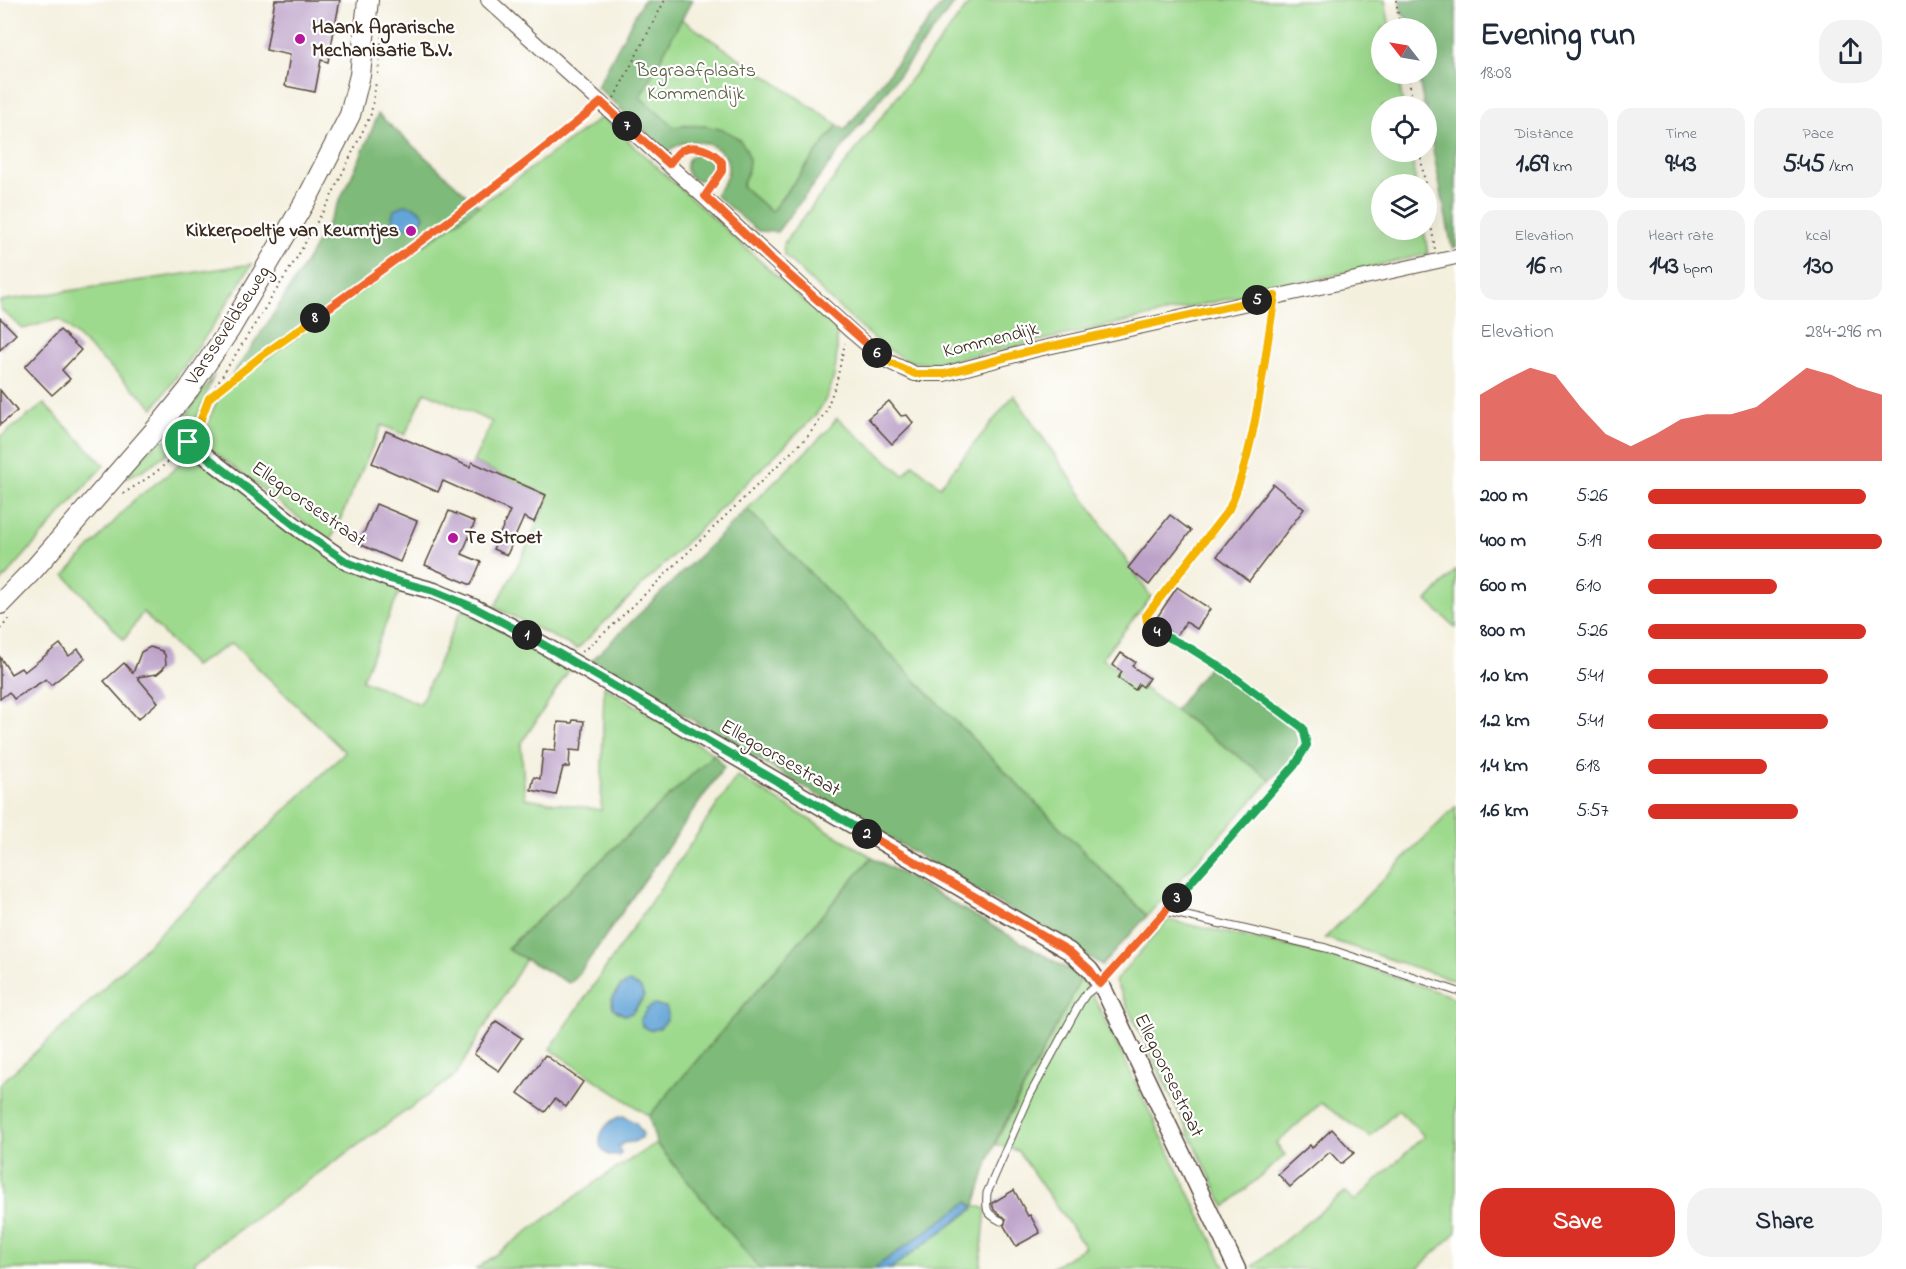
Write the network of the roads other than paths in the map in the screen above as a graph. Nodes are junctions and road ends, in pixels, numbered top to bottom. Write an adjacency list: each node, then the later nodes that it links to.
1 (368, 0): 7 (main road, Varsseveldseweg)
2 (488, 0): 3 (street, Kommendijk)
3 (669, 164): 4 (street, Kommendijk); 4 (lane)
4 (705, 196): 6 (street, Kommendijk)
5 (1456, 257): 6 (street, Kommendijk)
6 (1275, 296): 9 (lane)
7 (162, 422): 8 (main road, Varsseveldseweg); 10 (street, Ellegoorsestraat)
8 (8, 608)
9 (1165, 911): 10 (lane); 11 (lane)
10 (1100, 984): 12 (lane); 13 (street, Ellegoorsestraat)
11 (1456, 991)
12 (1001, 1221)
13 (1237, 1269)

